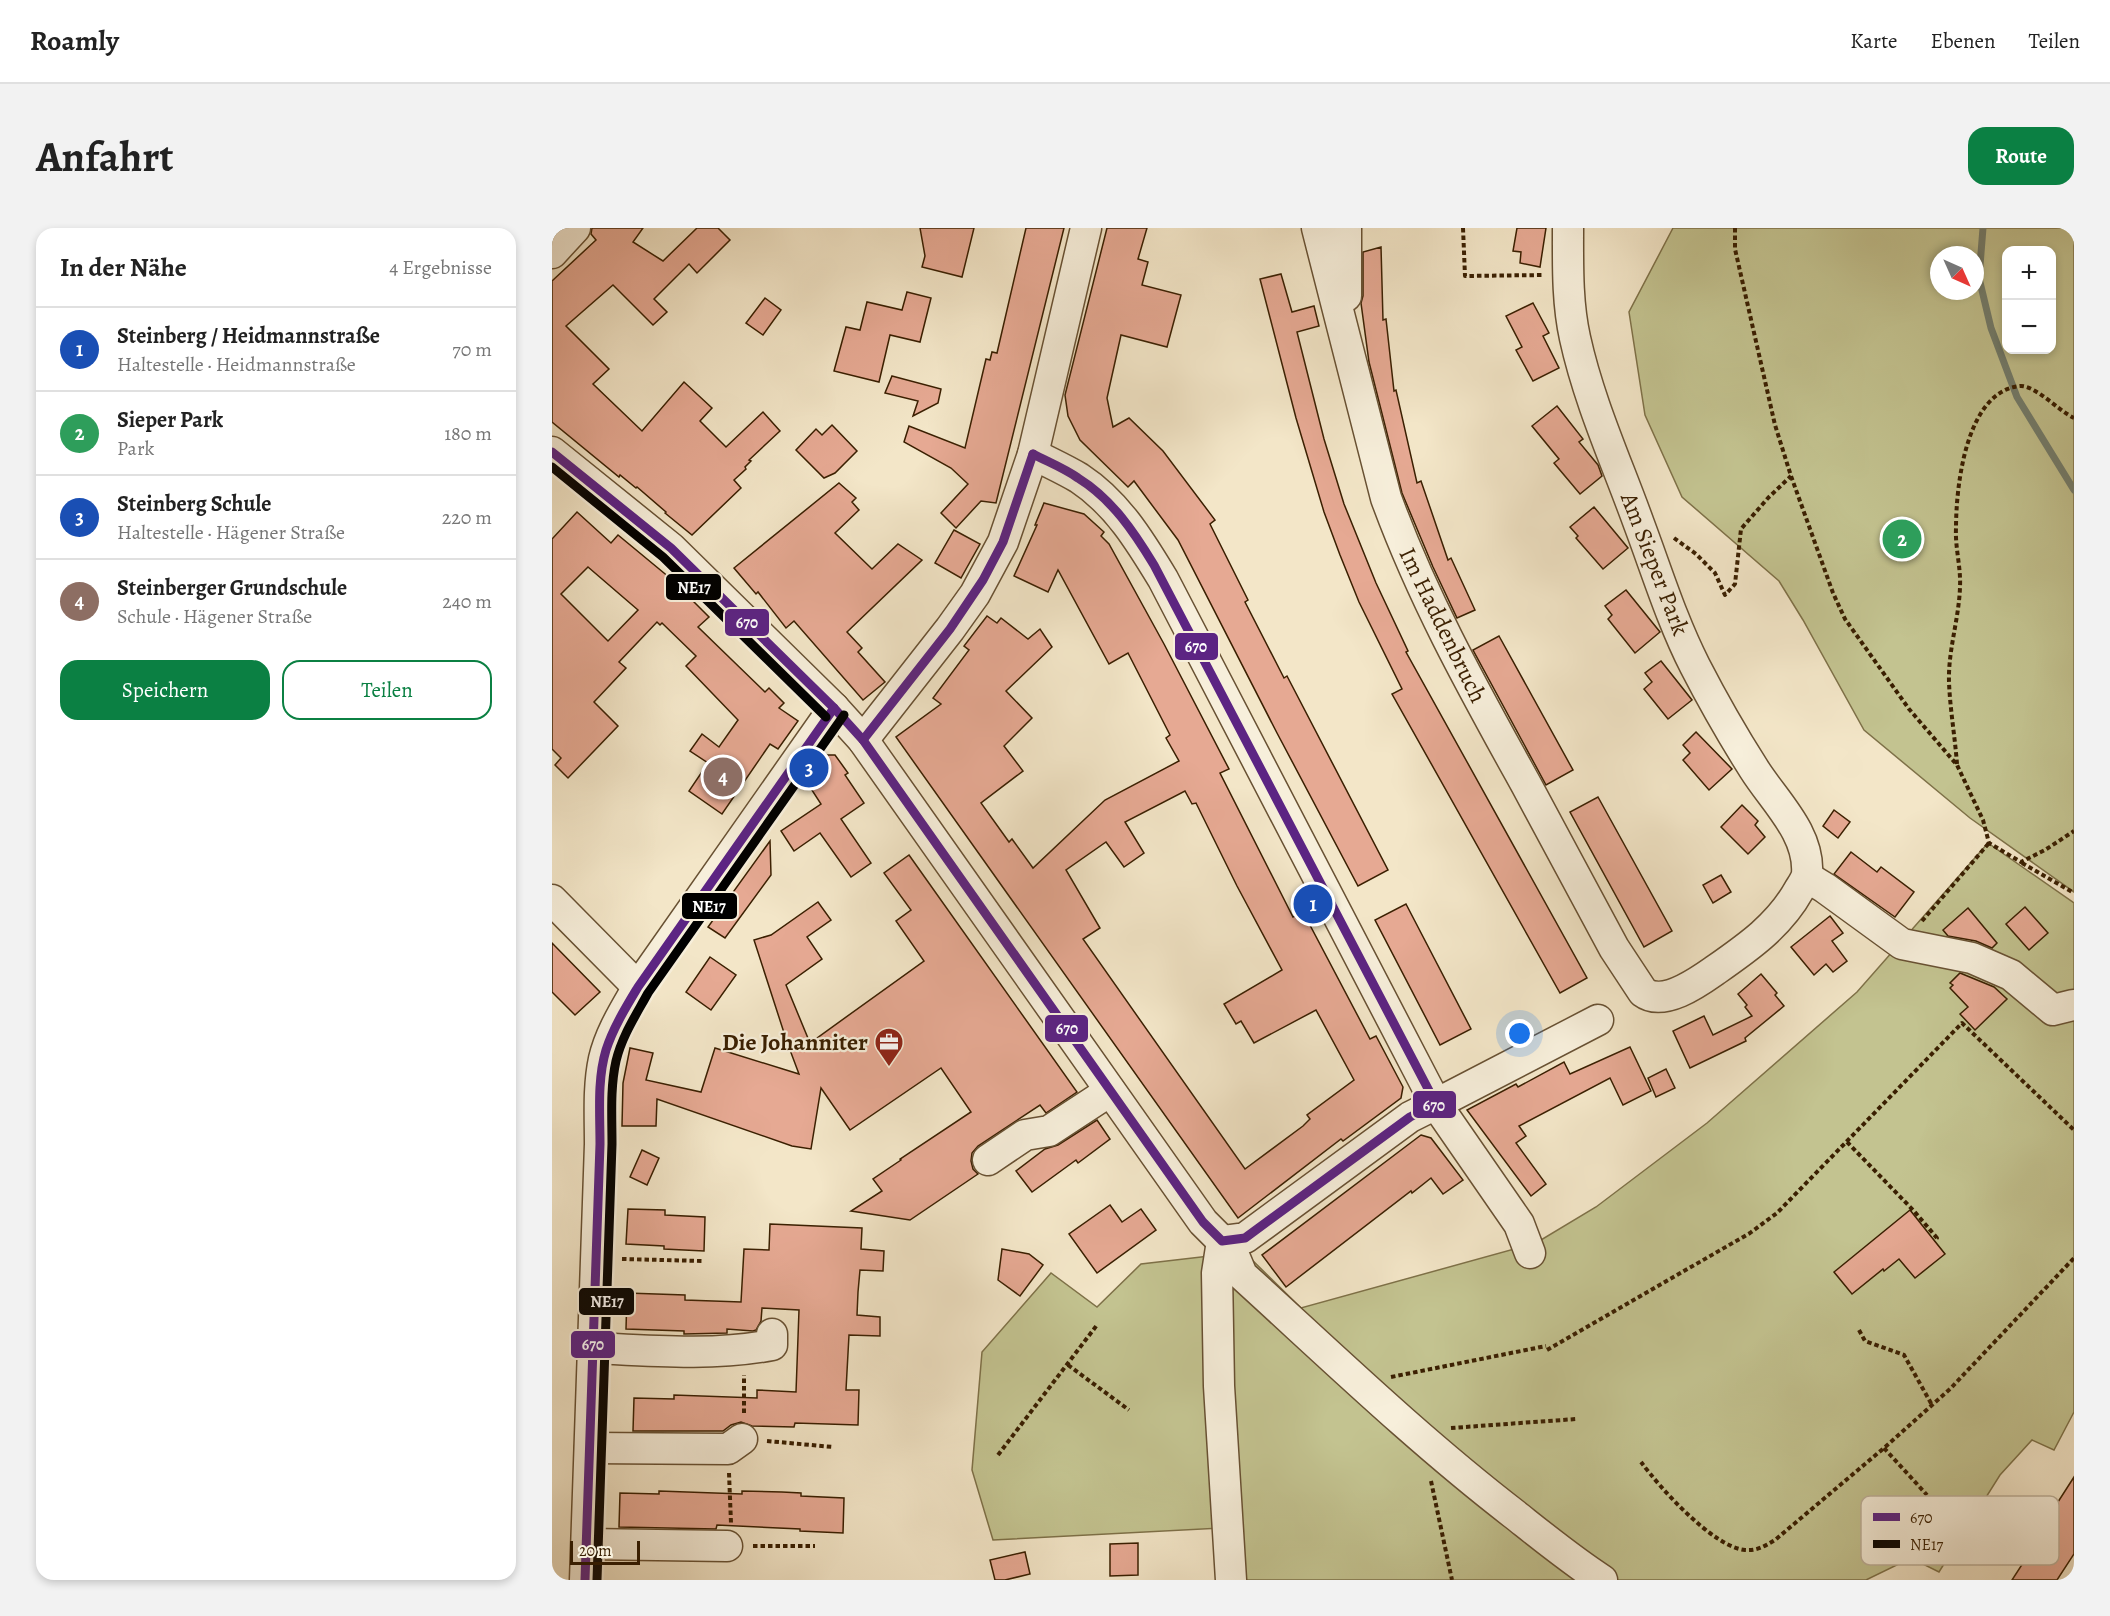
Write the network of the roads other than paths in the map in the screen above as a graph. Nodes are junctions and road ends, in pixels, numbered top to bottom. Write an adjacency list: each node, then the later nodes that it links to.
1 (575, 228): 6 (street)
2 (1086, 228): 9 (street)
3 (1317, 228): 7 (street, Im Haddenbruch)
4 (1346, 228): 7 (street)
5 (1568, 228): 12 (street, Am Sieper Park)
6 (552, 252)
7 (1346, 342): 12 (street, Im Haddenbruch)
8 (552, 452): 10 (street)
9 (1033, 454): 11 (street); 18 (street)
10 (834, 708): 11 (street); 14 (street)
11 (863, 740): 17 (street)
12 (1807, 877): 15 (street)
13 (552, 900): 14 (street)
14 (638, 987): 23 (street)
15 (2073, 1005)
16 (1598, 1020): 18 (street)
17 (1110, 1091): 19 (street); 20 (street)
18 (1436, 1104): 20 (street); 21 (street)
19 (988, 1160)
20 (1223, 1240): 29 (street); 30 (street)
21 (1530, 1253)
22 (772, 1334): 23 (street)
23 (594, 1348): 25 (street)
24 (742, 1439): 25 (street)
25 (590, 1448): 26 (street)
26 (587, 1544): 27 (street); 28 (street)
27 (727, 1546)
28 (585, 1580)
29 (1231, 1580)
30 (1602, 1580)

